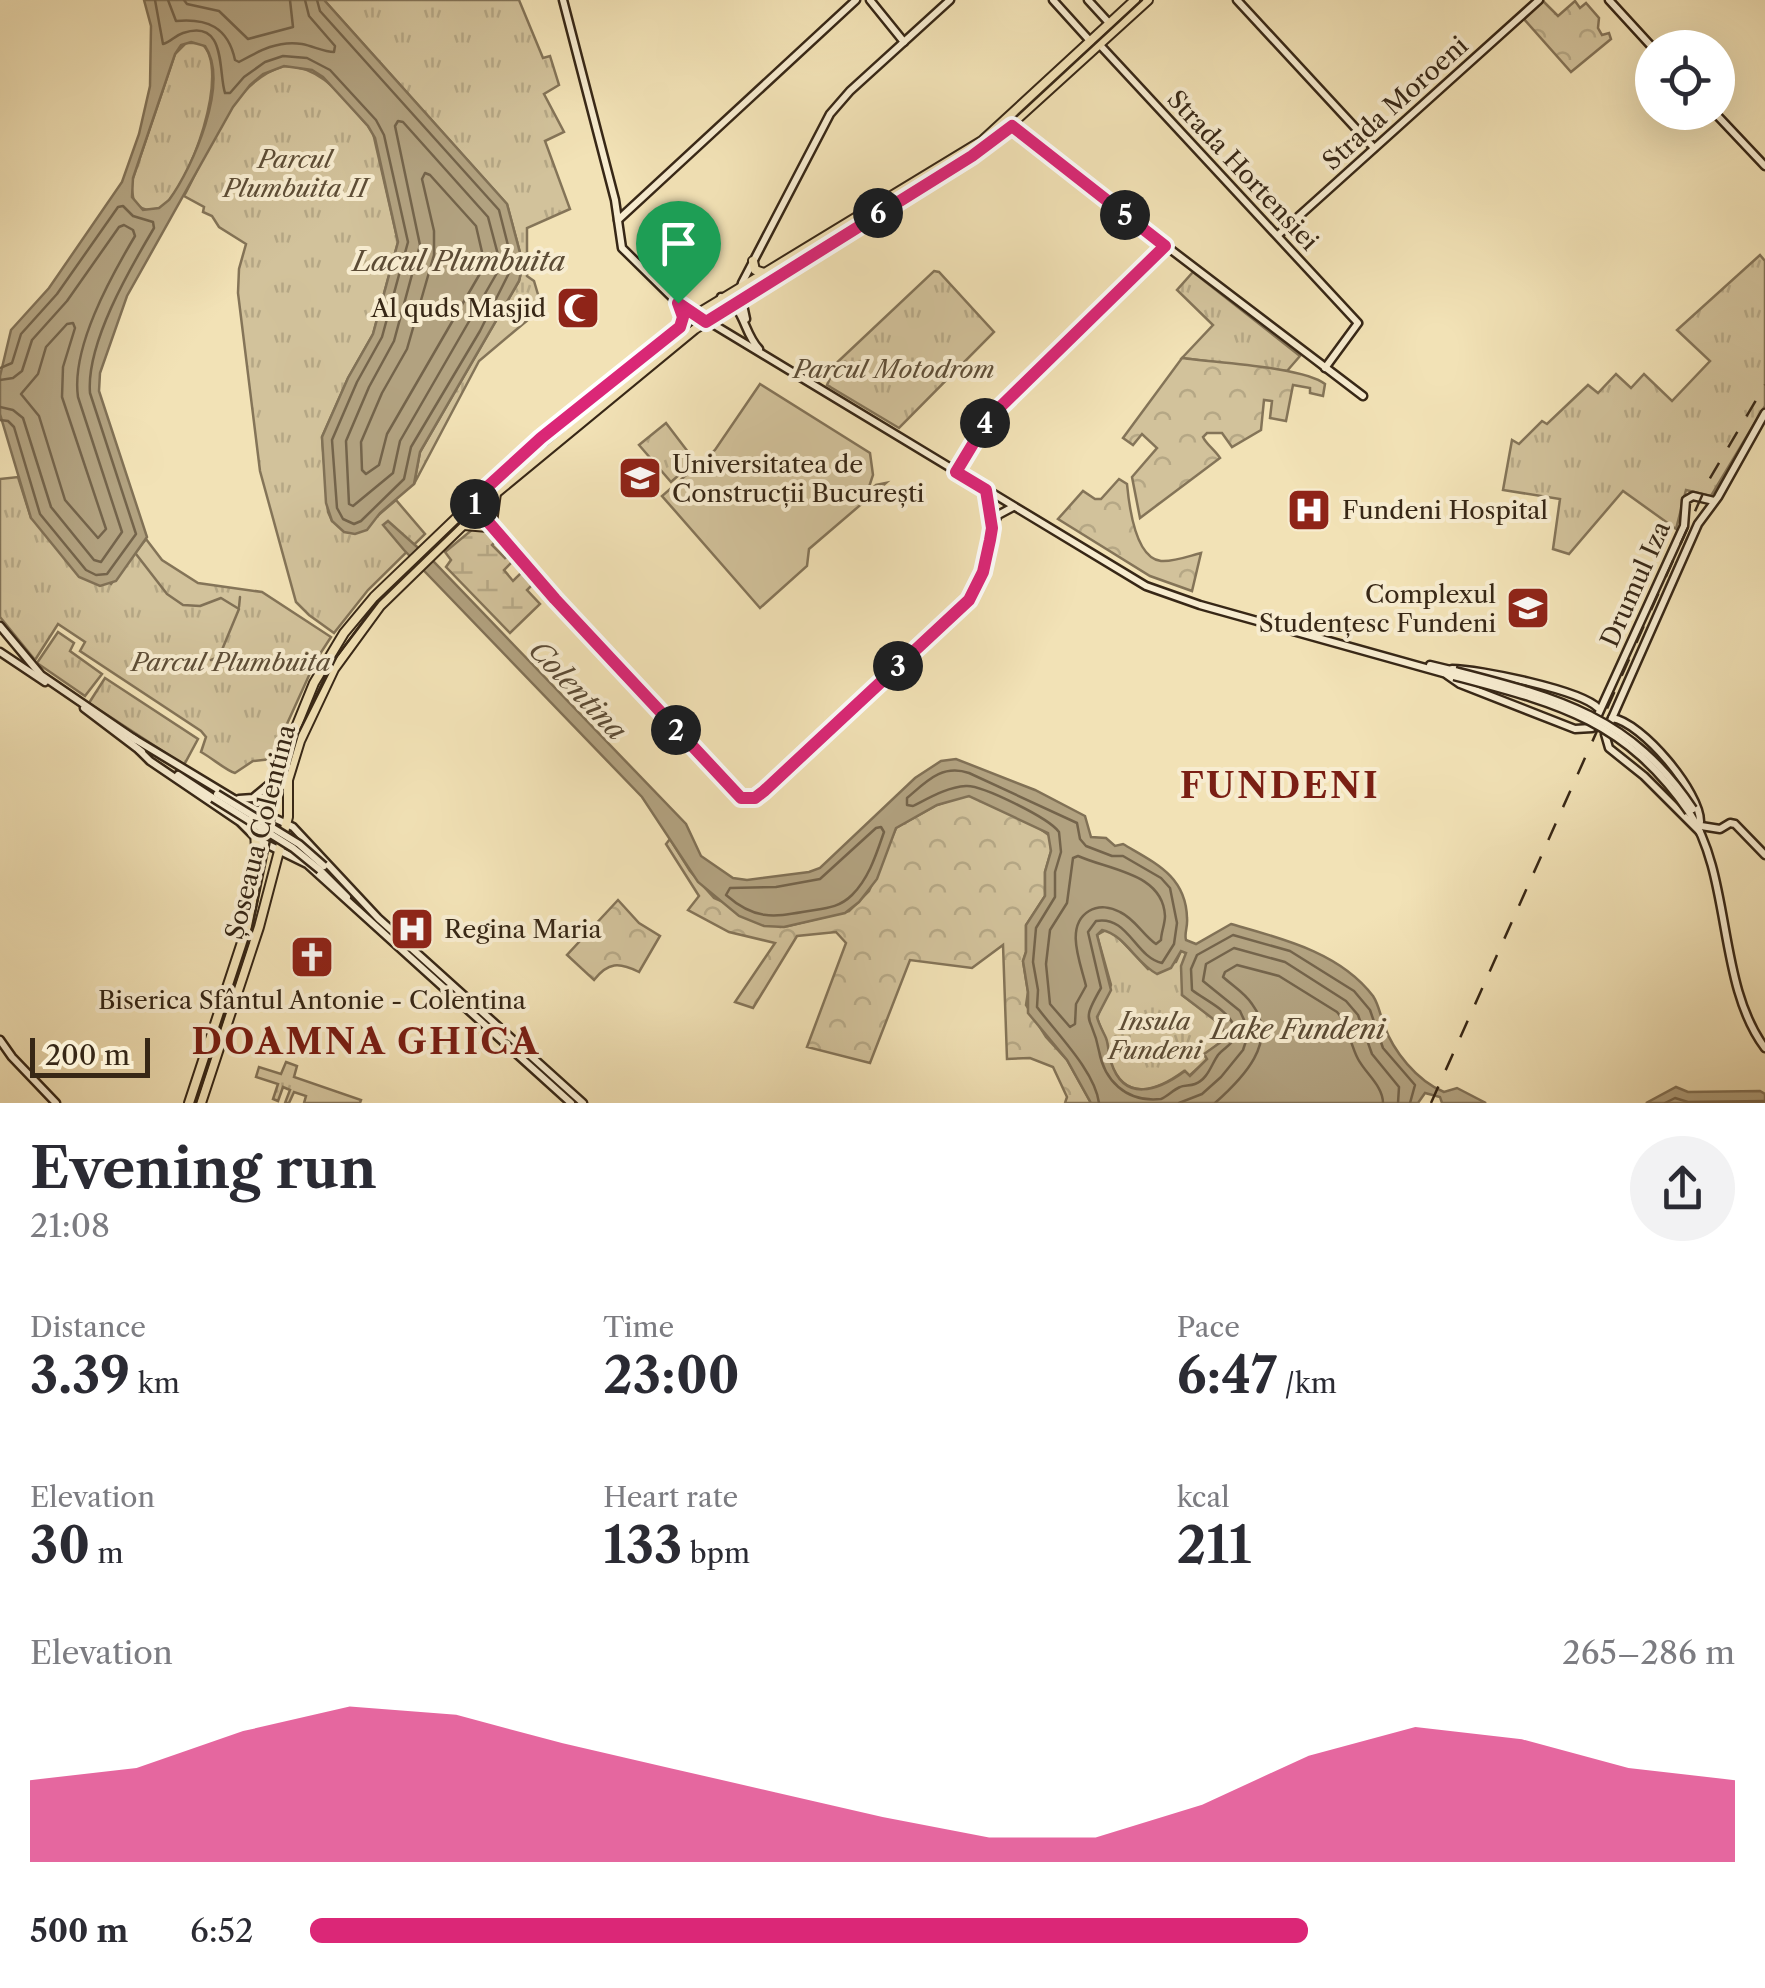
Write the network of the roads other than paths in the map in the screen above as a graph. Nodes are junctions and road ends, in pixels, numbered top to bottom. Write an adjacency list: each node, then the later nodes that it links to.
1 (563, 0): 20 (main road)
2 (856, 0): 20 (main road)
3 (870, 0): 14 (main road)
4 (950, 0): 14 (main road)
5 (1053, 0): 15 (main road, Strada Hortensiei)
6 (1088, 0): 12 (main road)
7 (1135, 0): 12 (main road, Șoseaua Colentina)
8 (1148, 0): 15 (main road, Șoseaua Colentina)
9 (1238, 0): 18 (main road)
10 (1538, 0): 18 (main road, Strada Moroeni)
11 (1609, 0): 13 (main road)
12 (1110, 24): 15 (main road, Șoseaua Colentina)
13 (1636, 30)
14 (904, 42): 23 (main road)
15 (1095, 43): 16 (main road, Șoseaua Colentina); 21 (main road, Strada Hortensiei)
16 (1011, 122): 22 (main road); 24 (main road, Șoseaua Colentina); 27 (main road, Șoseaua Colentina)
17 (1731, 130): 19 (main road)
18 (1374, 148): 21 (main road, Strada Moroeni)
19 (1765, 166)
20 (618, 220): 28 (main road)
21 (1278, 235): 34 (main road, Strada Hortensiei)
22 (1165, 246): 34 (main road); 37 (main road)
23 (753, 262): 24 (main road); 25 (main road)
24 (764, 273): 25 (main road, Șoseaua Colentina)
25 (740, 287): 26 (main road, Șoseaua Colentina); 27 (main road)
26 (720, 298): 27 (main road); 29 (main road, Șoseaua Colentina)
27 (737, 300): 30 (main road, Șoseaua Colentina); 32 (main road)
28 (678, 303): 29 (main road); 31 (main road)
29 (694, 315): 30 (main road); 31 (main road, Șoseaua Colentina)
30 (706, 322): 33 (main road); 39 (main road, Șoseaua Colentina)
31 (680, 327): 41 (main road, Șoseaua Colentina)
32 (748, 332): 33 (main road); 37 (main road)
33 (742, 342): 37 (main road)
34 (1325, 368): 35 (main road)
35 (1363, 396)
36 (1765, 414): 40 (main road)
37 (957, 470): 38 (main road); 50 (main road)
38 (986, 490): 42 (main road); 46 (main road)
39 (496, 493): 43 (main road, Șoseaua Colentina); 45 (main road)
40 (1715, 501): 51 (main road, Drumul Iza); 52 (main road)
41 (470, 503): 43 (main road); 47 (main road, Șoseaua Colentina)
42 (1013, 508): 46 (main road); 50 (main road)
43 (477, 510): 44 (main road, Șoseaua Colentina); 45 (main road)
44 (460, 527): 45 (main road); 47 (main road, Șoseaua Colentina)
45 (492, 527): 46 (main road)
46 (992, 528)
47 (410, 566): 56 (main road, Șoseaua Colentina); 60 (main road, Șoseaua Colentina)
48 (2, 628): 49 (main road); 53 (main road)
49 (0, 652): 54 (main road)
50 (1444, 671): 51 (main road); 51 (main road); 59 (main road, bridge)
51 (1598, 708)
52 (1612, 718): 59 (main road); 61 (main road)
53 (133, 738): 55 (main road); 57 (main road)
54 (139, 750): 55 (main road); 62 (main road)
55 (159, 760): 65 (main road, bridge)
56 (276, 778): 57 (main road); 58 (main road, Șoseaua Colentina)
57 (234, 799): 58 (main road)
58 (262, 811): 60 (main road); 62 (main road, Șoseaua Colentina)
59 (1688, 812): 61 (main road)
60 (286, 823): 63 (main road, Șoseaua Colentina); 65 (main road)
61 (1700, 827): 64 (main road); 67 (main road)
62 (254, 838): 63 (main road); 69 (main road, Șoseaua Colentina)
63 (278, 849): 65 (main road); 70 (main road, Șoseaua Colentina)
64 (1765, 855)
65 (375, 920): 71 (main road); 72 (main road)
66 (0, 1040): 68 (main road)
67 (1765, 1046)
68 (56, 1103)
69 (189, 1103)
70 (201, 1103)
71 (571, 1103)
72 (583, 1103)

